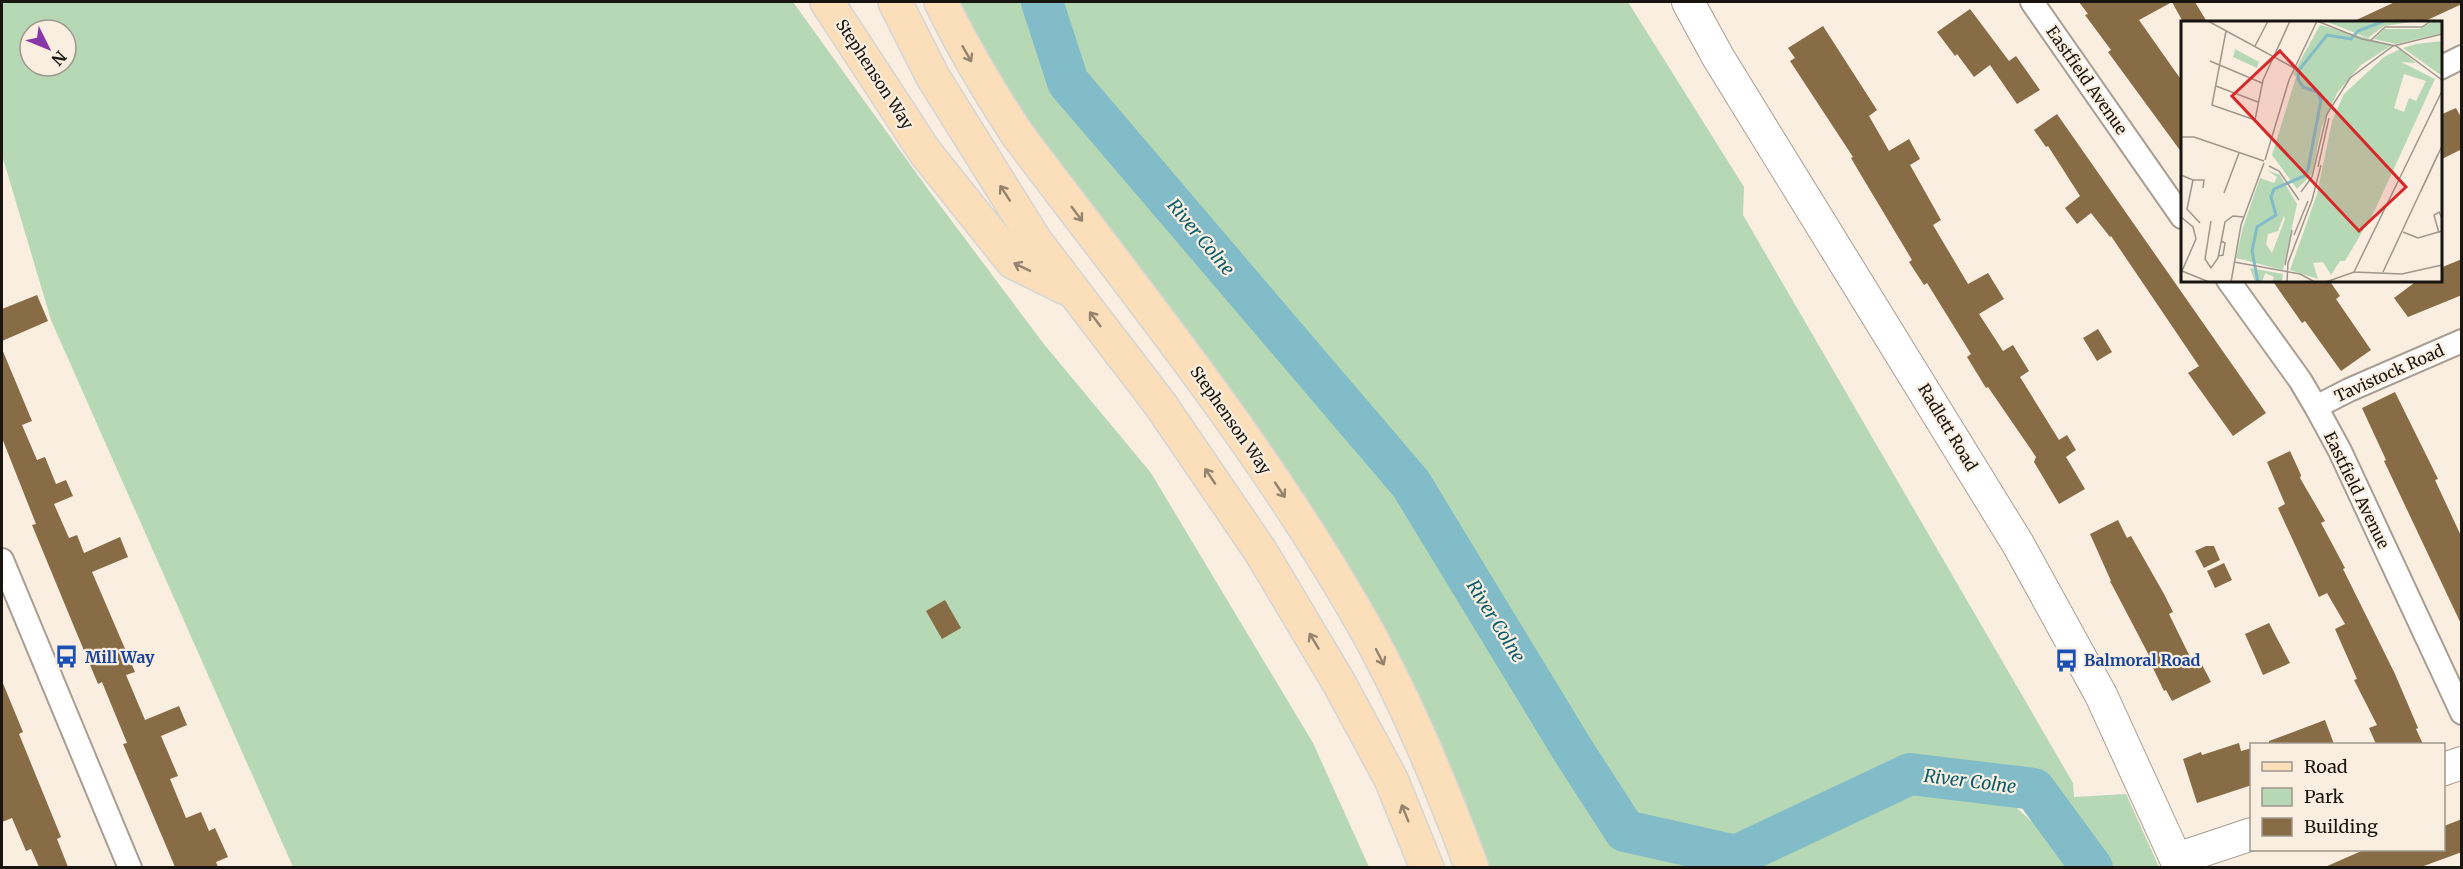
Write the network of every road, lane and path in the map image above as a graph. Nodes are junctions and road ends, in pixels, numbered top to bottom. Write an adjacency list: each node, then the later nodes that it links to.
1 (828, 2): 10 (main road, Stephenson Way, one-way to 1)
2 (895, 2): 10 (main road, Stephenson Way, one-way to 2)
3 (941, 2): 21 (main road, Stephenson Way, one-way to 21)
4 (1688, 2): 18 (street, Radlett Road)
5 (2032, 2): 8 (street, Eastfield Avenue)
6 (2462, 57): 7 (street)
7 (2442, 67)
8 (2179, 206)
9 (2229, 282): 12 (street, Eastfield Avenue)
10 (1075, 292): 20 (main road, Stephenson Way, one-way to 10)
11 (2462, 340): 12 (street, Tavistock Road)
12 (2316, 407): 14 (street, Eastfield Avenue)
13 (2, 560): 19 (street)
14 (2462, 713)
15 (2462, 763): 16 (street)
16 (2445, 770)
17 (2250, 835): 18 (street)
18 (2178, 863)
19 (130, 867)
20 (1426, 867)
21 (1472, 867)

